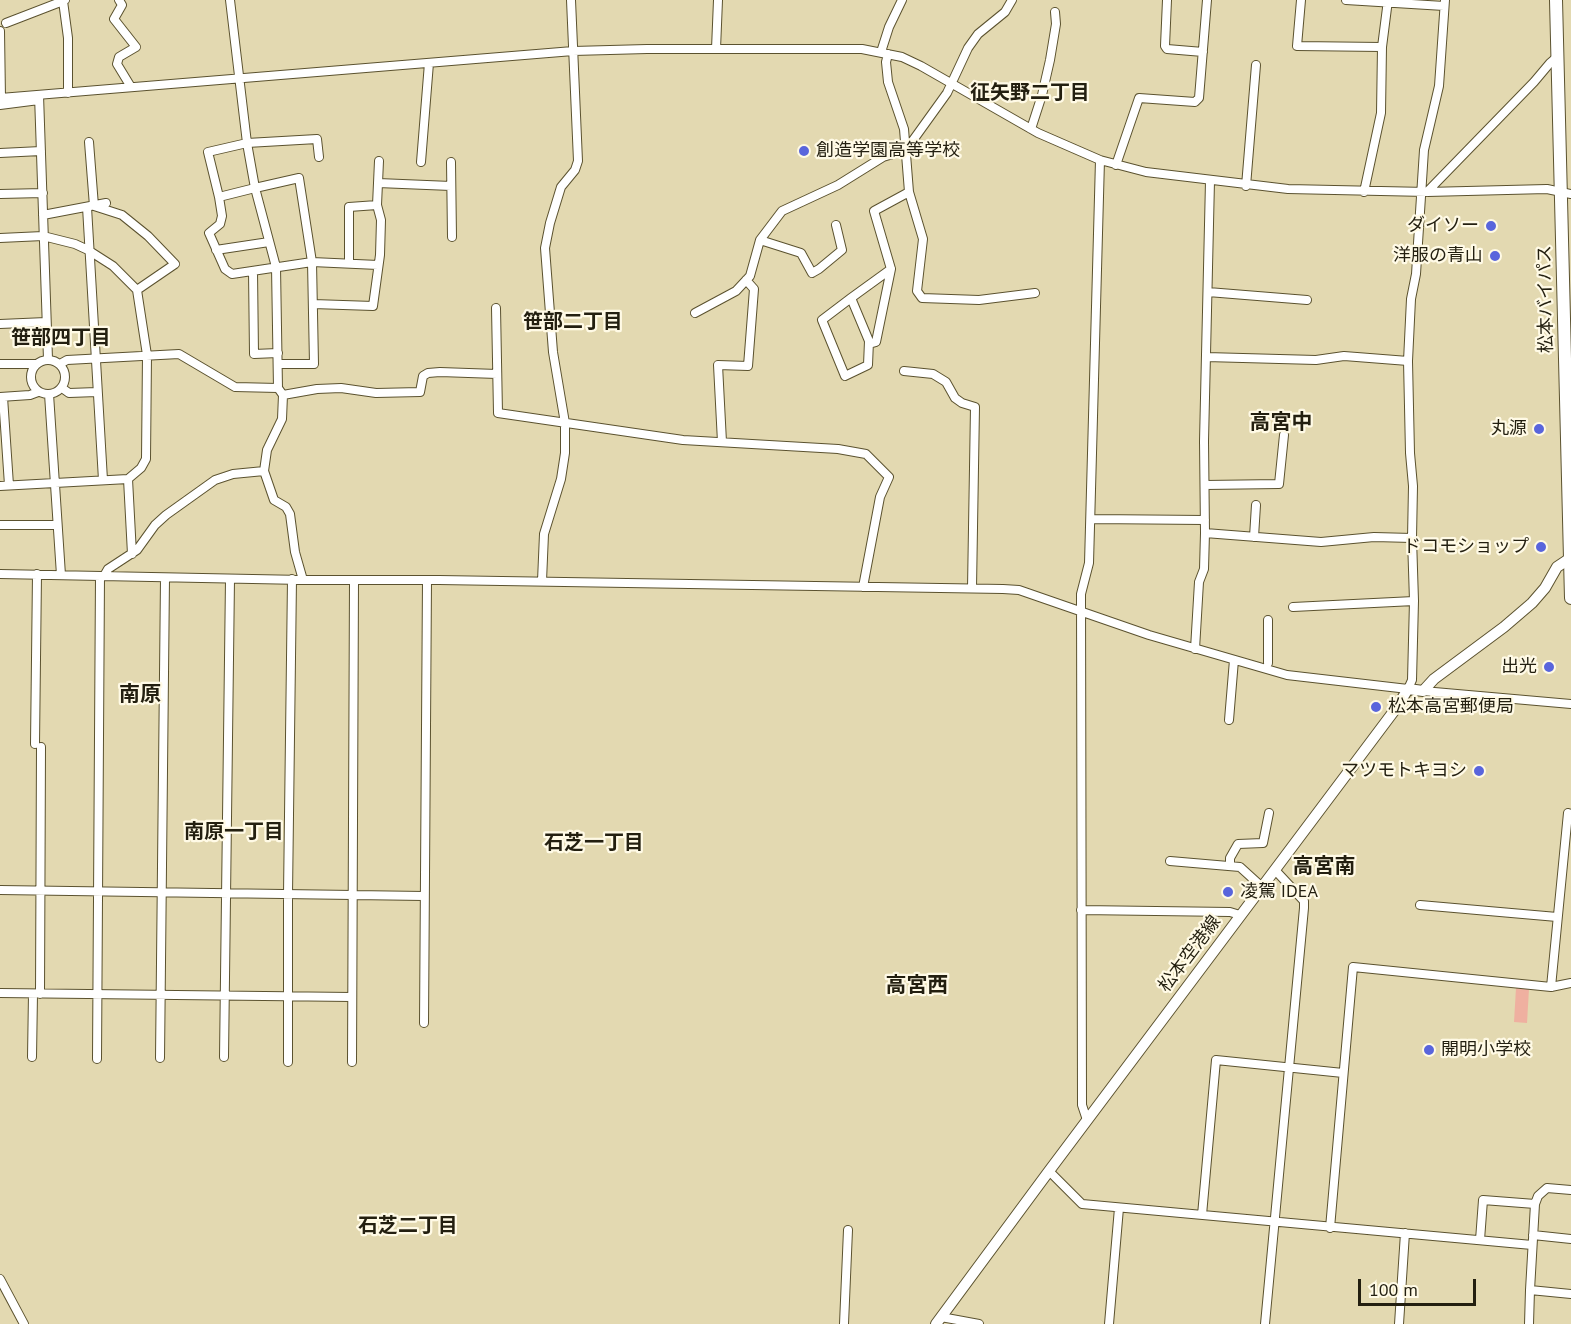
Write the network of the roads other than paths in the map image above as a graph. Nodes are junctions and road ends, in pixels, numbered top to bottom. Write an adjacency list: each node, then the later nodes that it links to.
1 (119, 0): 27 (street)
2 (230, 0): 25 (street)
3 (571, 0): 19 (street)
4 (902, 0): 21 (street)
5 (1012, 0): 26 (street)
6 (1167, 0): 20 (street)
7 (1207, 0): 20 (street)
8 (1301, 0): 17 (street)
9 (1346, 0): 13 (street)
10 (1556, 0): 22 (highway, 松本バイパス)
11 (61, 1): 16 (street); 28 (street)
12 (719, 1): 18 (street)
13 (1388, 1): 14 (street); 17 (street)
14 (1445, 3): 51 (street)
15 (1055, 12): 32 (street)
16 (3, 27): 29 (street)
17 (1382, 47): 50 (street)
18 (716, 48): 19 (street); 21 (street)
19 (573, 51): 23 (street); 104 (street)
20 (1203, 52): 43 (street)
21 (884, 53): 26 (street); 35 (street)
22 (1557, 57): 51 (street); 52 (highway, 松本バイパス)
23 (429, 63): 25 (street); 41 (street)
24 (1256, 65): 47 (street)
25 (240, 78): 27 (street); 34 (street)
26 (952, 84): 32 (street); 35 (street)
27 (131, 87): 28 (street)
28 (68, 93): 30 (street)
29 (0, 98): 30 (street)
30 (39, 98): 31 (street); 36 (street)
31 (0, 105)
32 (1031, 129): 39 (street)
33 (89, 142): 58 (street)
34 (247, 144): 38 (street); 48 (street); 55 (street)
35 (906, 150): 49 (street); 64 (street)
36 (41, 151): 37 (street); 53 (street)
37 (0, 153)
38 (319, 157)
39 (1100, 160): 43 (street); 114 (street)
40 (379, 161): 45 (street)
41 (421, 162)
42 (451, 162): 46 (street)
43 (1116, 165): 44 (street)
44 (1210, 181): 47 (street); 76 (street)
45 (378, 183): 46 (street); 57 (street)
46 (451, 186): 62 (street)
47 (1246, 186): 50 (street)
48 (255, 188): 55 (street); 65 (street); 68 (street)
49 (909, 192): 72 (street); 77 (street)
50 (1364, 192): 51 (street)
51 (1425, 192): 52 (street); 91 (street)
52 (1566, 192): 122 (highway, 松本バイパス)
53 (43, 193): 54 (street); 59 (street)
54 (0, 194)
55 (219, 197): 67 (street)
56 (106, 203): 58 (street)
57 (377, 205): 69 (street); 70 (street)
58 (90, 206): 59 (street); 66 (street); 75 (street)
59 (43, 215): 61 (street)
60 (836, 225): 64 (street)
61 (43, 236): 63 (street); 66 (street); 83 (street)
62 (452, 237)
63 (0, 238)
64 (760, 240): 74 (street)
65 (268, 242): 67 (street); 71 (street)
66 (88, 250): 75 (street); 89 (street)
67 (216, 250): 73 (street)
68 (312, 262): 69 (street); 71 (street); 80 (street)
69 (349, 263): 70 (street)
70 (378, 265): 80 (street)
71 (276, 267): 73 (street); 86 (street)
72 (891, 269): 78 (street); 85 (street)
73 (253, 271): 86 (street)
74 (746, 280): 82 (street); 106 (street)
75 (137, 290): 87 (street)
76 (1208, 292): 79 (street); 88 (street)
77 (1035, 293)
78 (851, 298): 85 (street); 85 (street)
79 (1307, 300)
80 (313, 304): 95 (street)
81 (496, 308): 97 (street)
82 (695, 313)
83 (46, 322): 84 (street); 90 (street)
84 (0, 324)
85 (869, 344)
86 (278, 353): 95 (street)
87 (147, 355): 89 (street); 99 (street); 108 (street)
88 (1206, 357): 91 (street); 112 (street)
89 (95, 358): 94 (street); 101 (street)
90 (48, 359): 93 (street); 94 (street)
91 (1408, 361): 120 (street)
92 (0, 364): 93 (street)
93 (36, 364): 100 (street)
94 (60, 364): 98 (street)
95 (279, 364): 99 (street)
96 (904, 370): 135 (street)
97 (497, 374): 99 (street); 104 (street)
98 (62, 388): 101 (street); 102 (street)
99 (281, 391): 107 (street)
100 (38, 392): 102 (street); 103 (street)
101 (97, 392): 109 (street)
102 (50, 394): 110 (street)
103 (1, 397): 111 (street)
104 (565, 423): 106 (street); 133 (street)
105 (1284, 435): 112 (street)
106 (722, 442): 134 (street)
107 (264, 471): 121 (street); 130 (street)
108 (128, 478): 109 (street); 121 (street)
109 (103, 480): 110 (street)
110 (55, 483): 111 (street); 117 (street)
111 (4, 485)
112 (1205, 485): 115 (street)
113 (1256, 505): 119 (street)
114 (1091, 519): 115 (street); 139 (street)
115 (1205, 520): 118 (street)
116 (0, 525): 117 (street)
117 (57, 525): 125 (street)
118 (1205, 533): 119 (street); 141 (street)
119 (1254, 537): 120 (street)
120 (1412, 538): 137 (street)
121 (132, 554): 126 (street)
122 (1569, 559): 136 (highway, 松本バイパス); 145 (main road)
123 (0, 574): 124 (street)
124 (37, 574): 125 (street); 155 (street)
125 (61, 575): 126 (street)
126 (102, 576): 127 (street); 156 (street)
127 (165, 578): 128 (street); 157 (street)
128 (230, 579): 129 (street); 158 (street)
129 (292, 579): 130 (street); 159 (street)
130 (303, 580): 131 (street)
131 (354, 580): 132 (street); 160 (street)
132 (427, 580): 133 (street); 161 (street)
133 (542, 581): 134 (street)
134 (862, 587): 135 (street)
135 (972, 588): 139 (street)
136 (1571, 598)
137 (1414, 601): 138 (street); 144 (street)
138 (1293, 607)
139 (1082, 612): 141 (street); 163 (street)
140 (1268, 620): 143 (street)
141 (1195, 649): 142 (street)
142 (1234, 660): 144 (street); 147 (street)
143 (1268, 663)
144 (1408, 689): 145 (main road); 152 (main road, 松本空港線)
145 (1423, 691): 146 (street)
146 (1571, 704)
147 (1229, 720)
148 (1269, 813): 151 (street)
149 (1571, 814): 165 (street)
150 (1170, 861): 151 (street)
151 (1230, 866): 153 (street)
152 (1275, 870): 153 (main road, 松本空港線); 182 (street)
153 (1262, 887): 164 (main road, 松本空港線)
154 (0, 890): 155 (street)
155 (41, 891): 156 (street); 169 (street)
156 (98, 891): 157 (street); 170 (street)
157 (162, 892): 158 (street); 171 (street)
158 (225, 893): 159 (street); 172 (street)
159 (288, 894): 160 (street); 173 (street)
160 (352, 895): 161 (street); 174 (street)
161 (424, 896): 175 (street)
162 (1420, 905): 165 (street)
163 (1081, 910): 164 (street); 184 (street)
164 (1240, 915): 184 (main road, 松本空港線)
165 (1557, 918): 167 (street)
166 (1571, 983): 167 (street)
167 (1551, 987): 183 (street)
168 (0, 993): 169 (street)
169 (36, 994): 170 (street); 176 (street)
170 (97, 994): 171 (street); 179 (street)
171 (160, 995): 172 (street); 178 (street)
172 (224, 996): 173 (street); 177 (street)
173 (289, 996): 174 (street); 180 (street)
174 (352, 997): 181 (street)
175 (424, 1023)
176 (32, 1057)
177 (224, 1057)
178 (160, 1058)
179 (97, 1059)
180 (288, 1062)
181 (352, 1062)
182 (1288, 1066): 183 (street); 189 (street); 190 (street)
183 (1343, 1072): 191 (street)
184 (1087, 1120): 185 (main road, 松本空港線)
185 (1049, 1171): 188 (street); 201 (main road, 松本空港線)
186 (1571, 1190): 187 (street)
187 (1535, 1204): 194 (street); 196 (street)
188 (1119, 1208): 189 (street); 205 (street)
189 (1202, 1215): 190 (street)
190 (1275, 1223): 191 (street); 206 (street)
191 (1330, 1228): 193 (street)
192 (848, 1230): 203 (street)
193 (1406, 1233): 196 (street); 207 (street)
194 (1533, 1235): 195 (street); 197 (street)
195 (1571, 1239)
196 (1480, 1240): 197 (street)
197 (1532, 1245): 199 (street)
198 (0, 1279): 202 (street)
199 (1530, 1290): 200 (street); 208 (street)
200 (1571, 1294)
201 (938, 1321): 204 (street)
202 (24, 1324)
203 (844, 1324)
204 (979, 1324)
205 (1109, 1324)
206 (1265, 1324)
207 (1399, 1324)
208 (1528, 1324)

